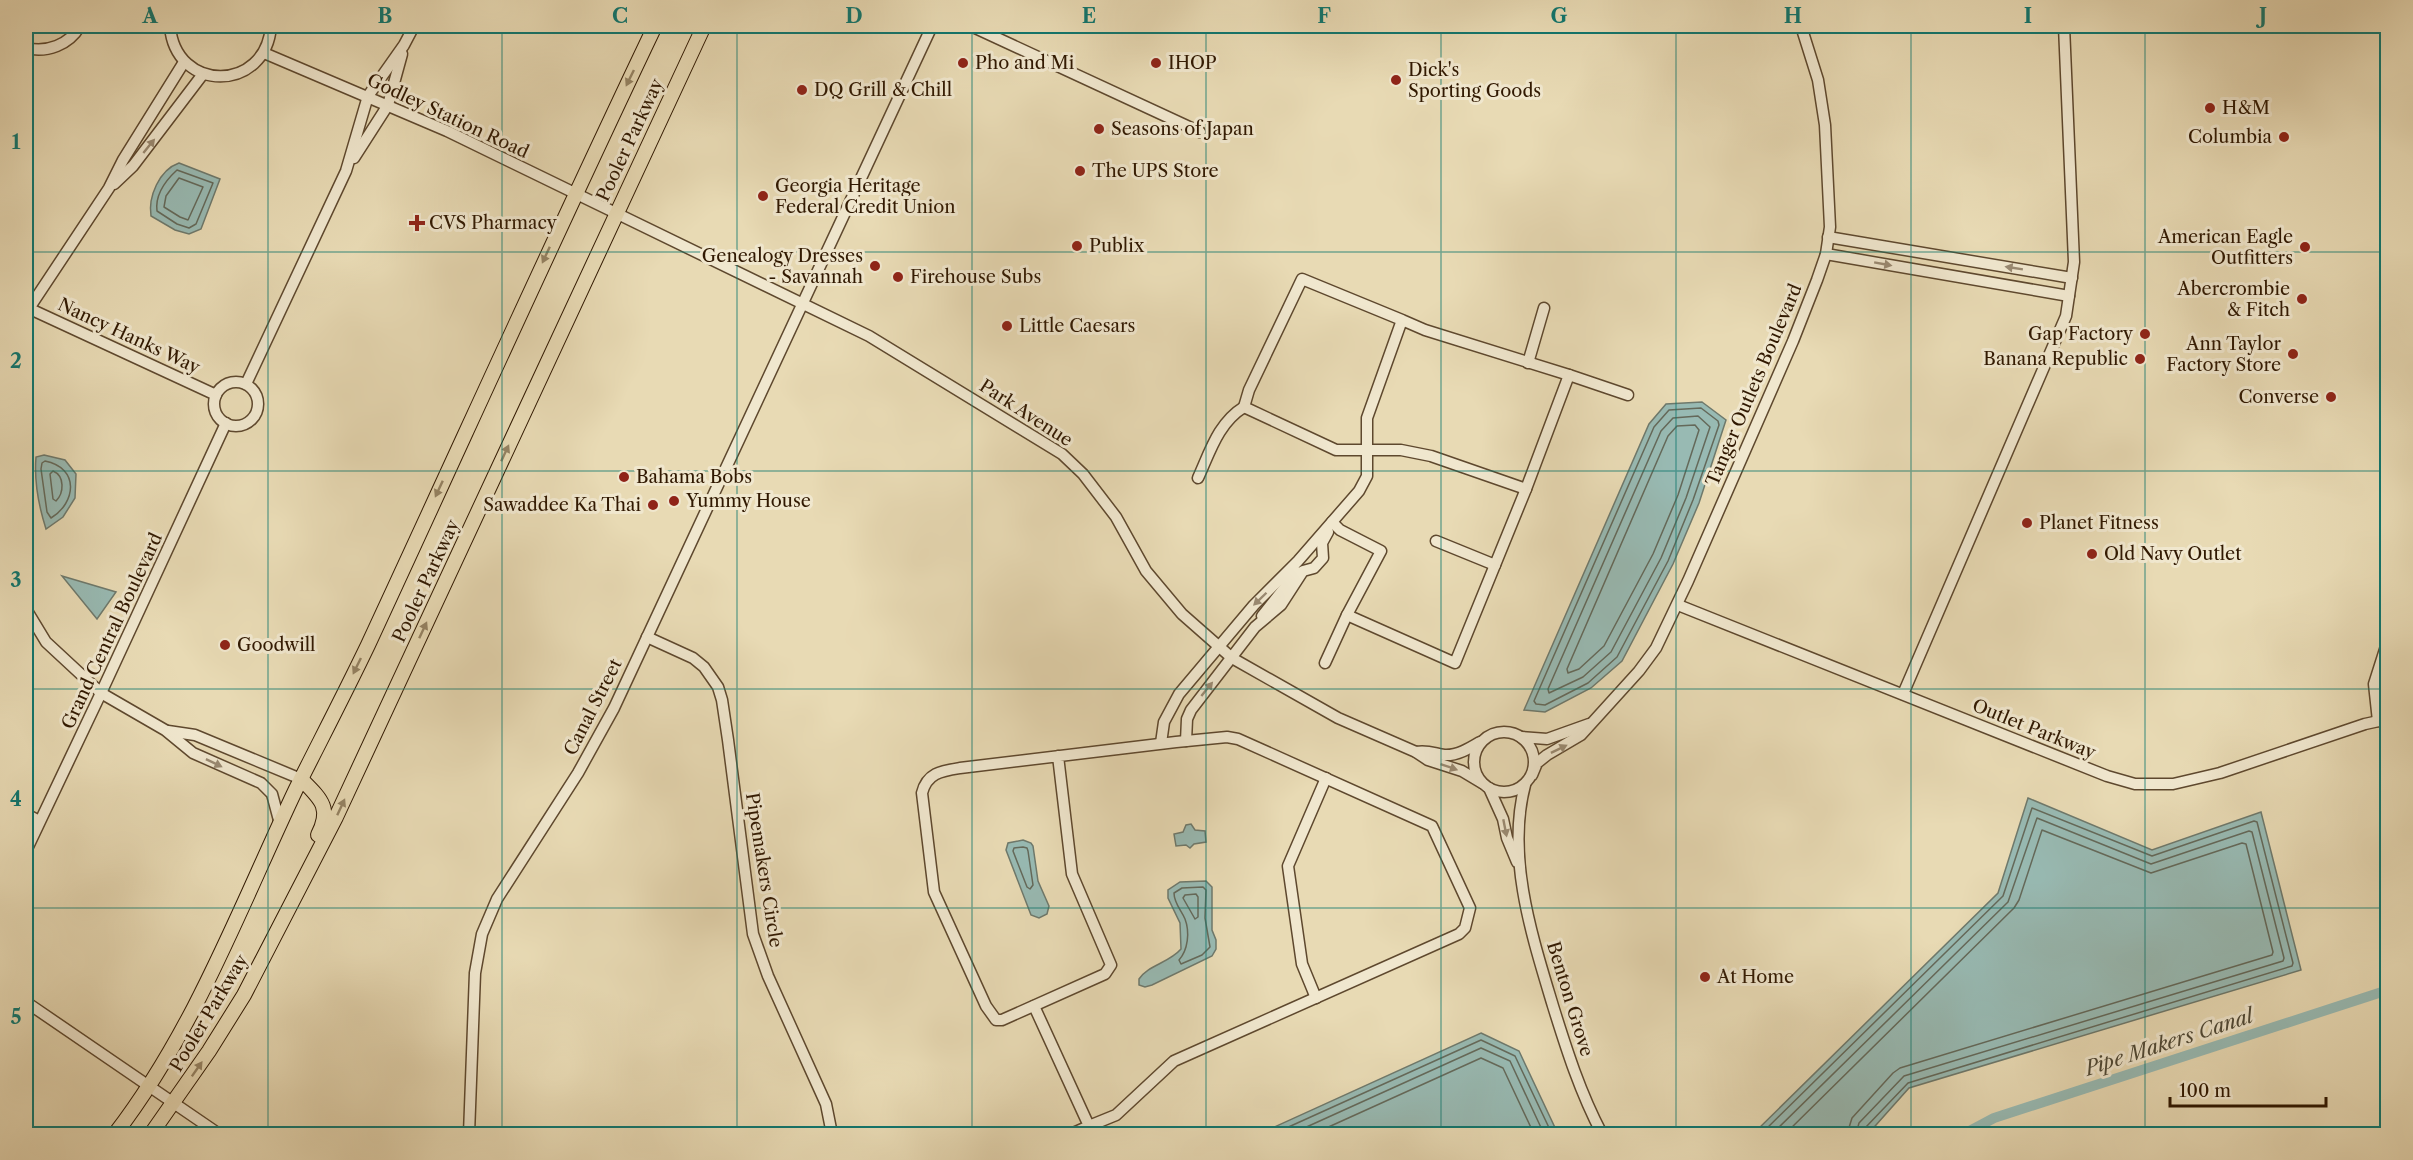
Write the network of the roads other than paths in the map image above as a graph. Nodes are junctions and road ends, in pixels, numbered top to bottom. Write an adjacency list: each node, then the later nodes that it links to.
1 (80, 26): 12 (street)
2 (170, 26): 14 (street)
3 (271, 26): 13 (street)
4 (414, 26): 11 (street)
5 (655, 26): 21 (main road, Pooler Parkway, one-way to 21)
6 (704, 26): 22 (main road, Pooler Parkway)
7 (932, 26): 27 (street, Canal Street)
8 (971, 26): 18 (street)
9 (1801, 26): 23 (street, Tanger Outlets Boulevard)
10 (2064, 26): 25 (street)
11 (404, 45): 16 (street); 17 (street)
12 (26, 48)
13 (264, 53): 15 (street); 16 (street, Godley Station Road)
14 (184, 62): 15 (street); 20 (street)
15 (203, 74): 20 (street, one-way to 15)
16 (368, 96): 17 (street, Godley Station Road); 19 (street)
17 (388, 105): 19 (street); 21 (street, Godley Station Road)
18 (1200, 132)
19 (346, 171): 33 (street)
20 (109, 189): 29 (street)
21 (574, 194): 22 (street, Godley Station Road); 65 (main road, Pooler Parkway, one-way to 65)
22 (615, 214): 27 (street, Park Avenue); 73 (main road, Pooler Parkway, one-way to 22)
23 (1828, 237): 24 (street, Tanger Outlets Boulevard); 25 (street, one-way to 23)
24 (1826, 254): 26 (street, one-way to 26); 44 (street, Tanger Outlets Boulevard)
25 (2072, 278): 26 (street)
26 (2069, 296): 53 (street)
27 (803, 304): 47 (street, Canal Street); 49 (street, Park Avenue)
28 (1544, 308): 31 (street)
29 (27, 310): 34 (street, Nancy Hanks Way)
30 (1402, 320): 31 (street); 36 (street); 38 (street)
31 (1528, 363): 32 (street)
32 (1569, 375): 35 (street); 40 (street)
33 (246, 384): 34 (street); 37 (street)
34 (216, 395): 37 (street)
35 (1628, 395)
36 (1244, 407): 38 (street); 39 (street)
37 (226, 423): 52 (street, Grand Central Boulevard)
38 (1367, 448): 40 (street); 41 (street)
39 (1198, 478)
40 (1526, 489): 43 (street)
41 (1330, 523): 46 (street); 49 (street, one-way to 49); 50 (street)
42 (1436, 541): 43 (street)
43 (1495, 565): 46 (street)
44 (1677, 605): 53 (street, Outlet Parkway); 55 (street, Tanger Outlets Boulevard)
45 (26, 609): 52 (street)
46 (1347, 615): 51 (street)
47 (647, 637): 83 (street, Canal Street); 84 (street, Pipemakers Circle)
48 (2388, 640): 54 (street)
49 (1218, 647): 50 (street, Park Avenue); 60 (street)
50 (1232, 658): 59 (street, one-way to 50); 61 (street, Park Avenue)
51 (1325, 663)
52 (101, 693): 56 (street); 69 (street, Grand Central Boulevard)
53 (1903, 694): 54 (street, Outlet Parkway)
54 (2383, 720)
55 (1590, 724): 57 (street); 63 (street, Tanger Outlets Boulevard, one-way to 55)
56 (165, 730): 65 (street); 70 (street, one-way to 70)
57 (1520, 737): 58 (street); 63 (street)
58 (1483, 740): 61 (street, Park Avenue); 67 (street)
59 (1186, 741): 60 (street); 64 (street)
60 (1161, 743): 62 (street)
61 (1416, 752): 67 (street, Park Avenue, one-way to 67)
62 (1058, 756): 76 (street); 76 (street)
63 (1532, 775): 66 (street)
64 (1326, 778): 74 (street); 74 (street)
65 (301, 779): 70 (main road, Pooler Parkway); 73 (main road)
66 (1525, 785): 67 (street); 72 (street, Benton Grove)
67 (1485, 786): 72 (street, Benton Grove, one-way to 72)
68 (26, 814): 69 (street)
69 (39, 820): 71 (street, Grand Central Boulevard)
70 (280, 825): 77 (main road, Pooler Parkway)
71 (26, 851)
72 (1520, 868): 86 (street, Benton Grove)
73 (266, 954): 78 (main road, Pooler Parkway, one-way to 73)
74 (1316, 998): 79 (street)
75 (26, 1002): 77 (street)
76 (1034, 1006): 79 (street)
77 (148, 1086): 78 (street); 80 (main road, Pooler Parkway)
78 (173, 1103): 81 (main road, Pooler Parkway); 82 (street)
79 (1089, 1126): 85 (street)
80 (115, 1134)
81 (151, 1134)
82 (219, 1134)
83 (468, 1134)
84 (832, 1134)
85 (1071, 1134)
86 (1602, 1134)

